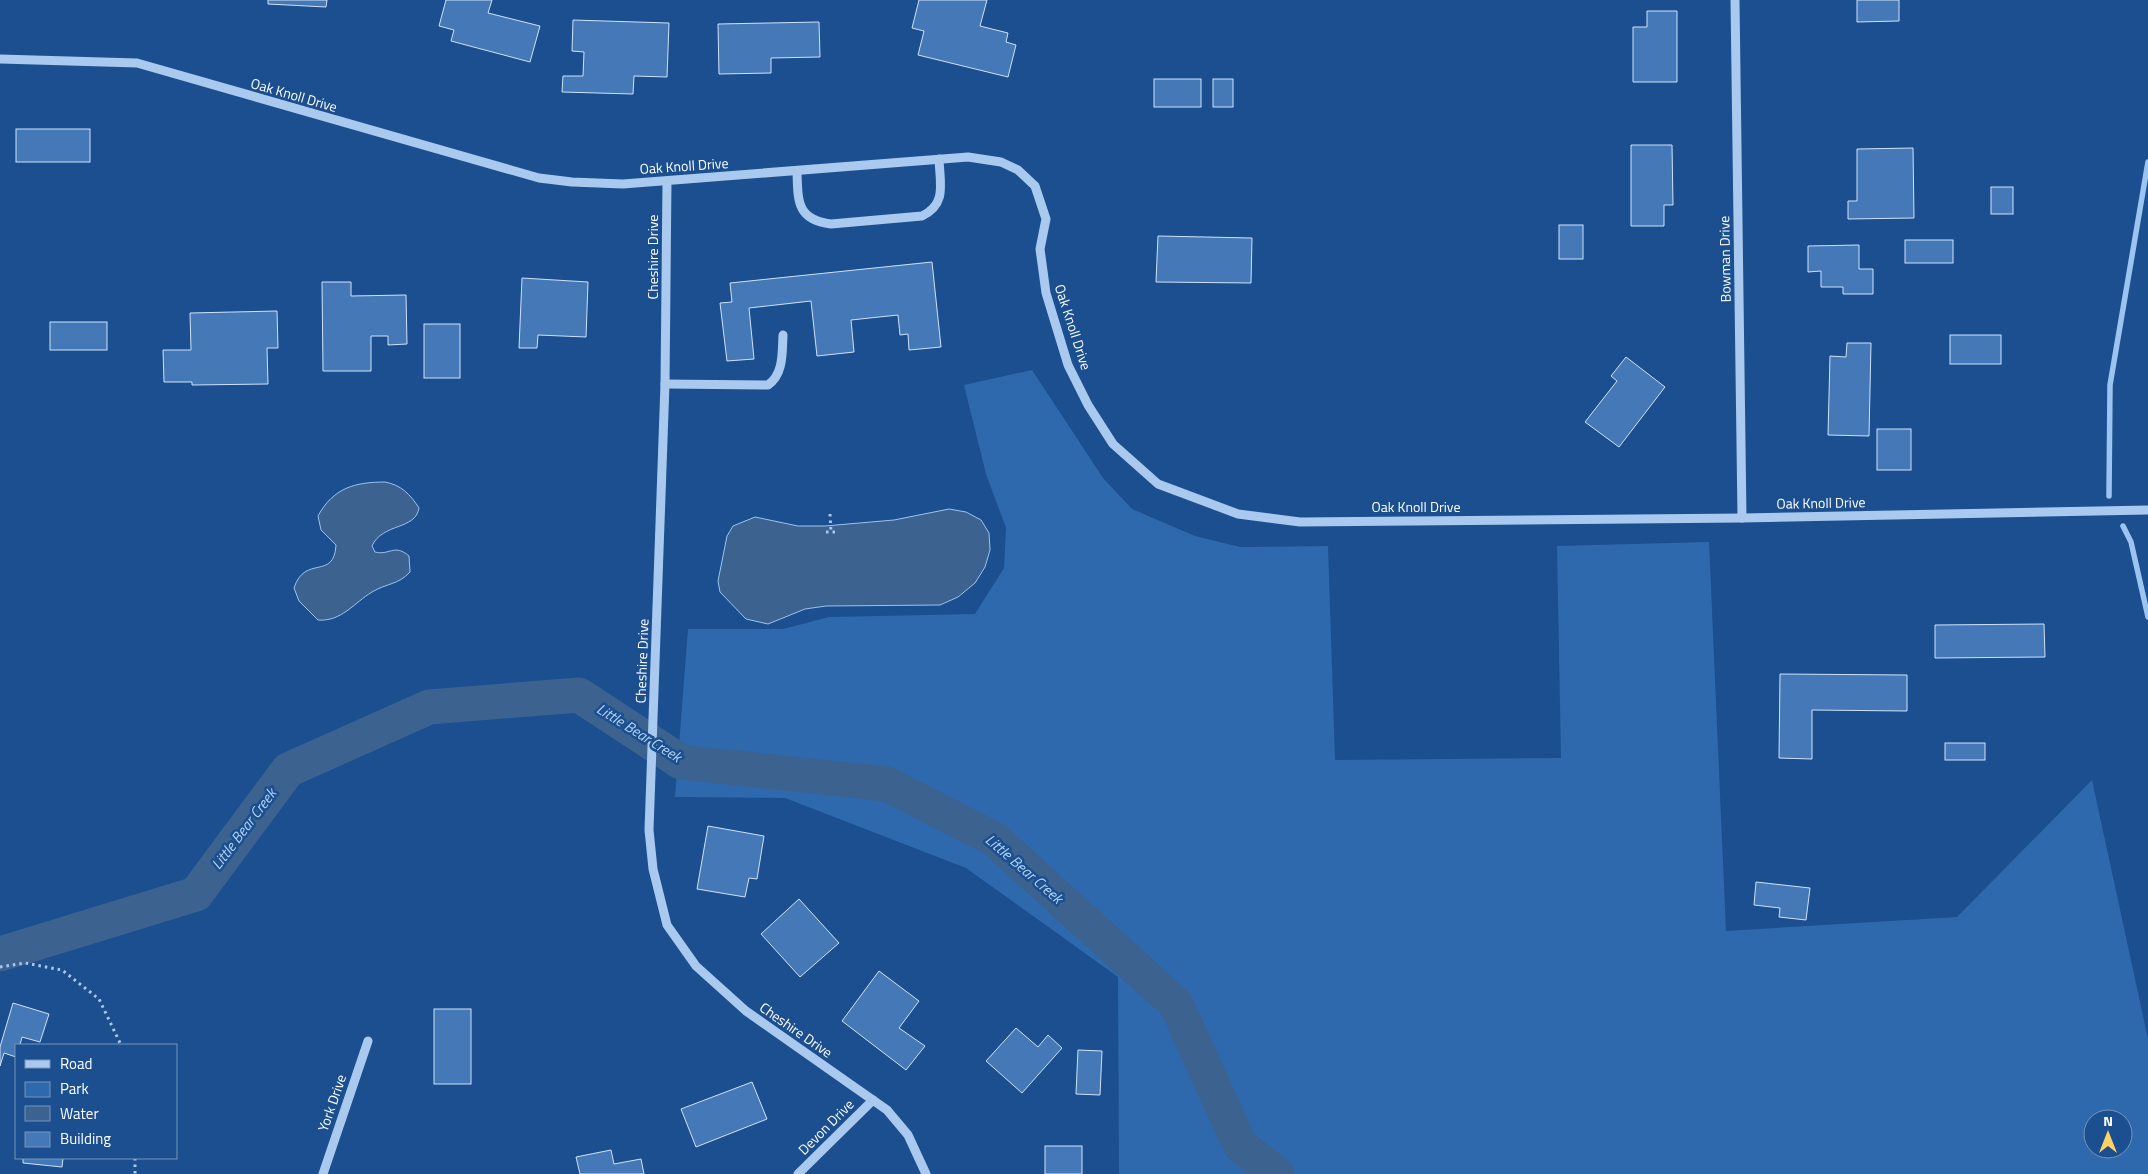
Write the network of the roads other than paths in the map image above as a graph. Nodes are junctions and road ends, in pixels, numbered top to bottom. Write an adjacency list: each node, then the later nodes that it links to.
1 (1735, 0): 9 (street, Bowman Drive)
2 (0, 59): 5 (street, Oak Knoll Drive)
3 (939, 159): 4 (street, Oak Knoll Drive); 4 (street); 9 (street, Oak Knoll Drive)
4 (797, 171): 5 (street, Oak Knoll Drive)
5 (667, 181): 7 (street, Cheshire Drive)
6 (783, 335): 7 (street)
7 (665, 384): 11 (street, Cheshire Drive)
8 (2148, 510): 9 (street, Oak Knoll Drive)
9 (1742, 518)
10 (368, 1041): 12 (street, York Drive)
11 (873, 1100): 13 (street, Devon Drive); 14 (street, Cheshire Drive)
12 (323, 1174)
13 (798, 1174)
14 (926, 1174)

